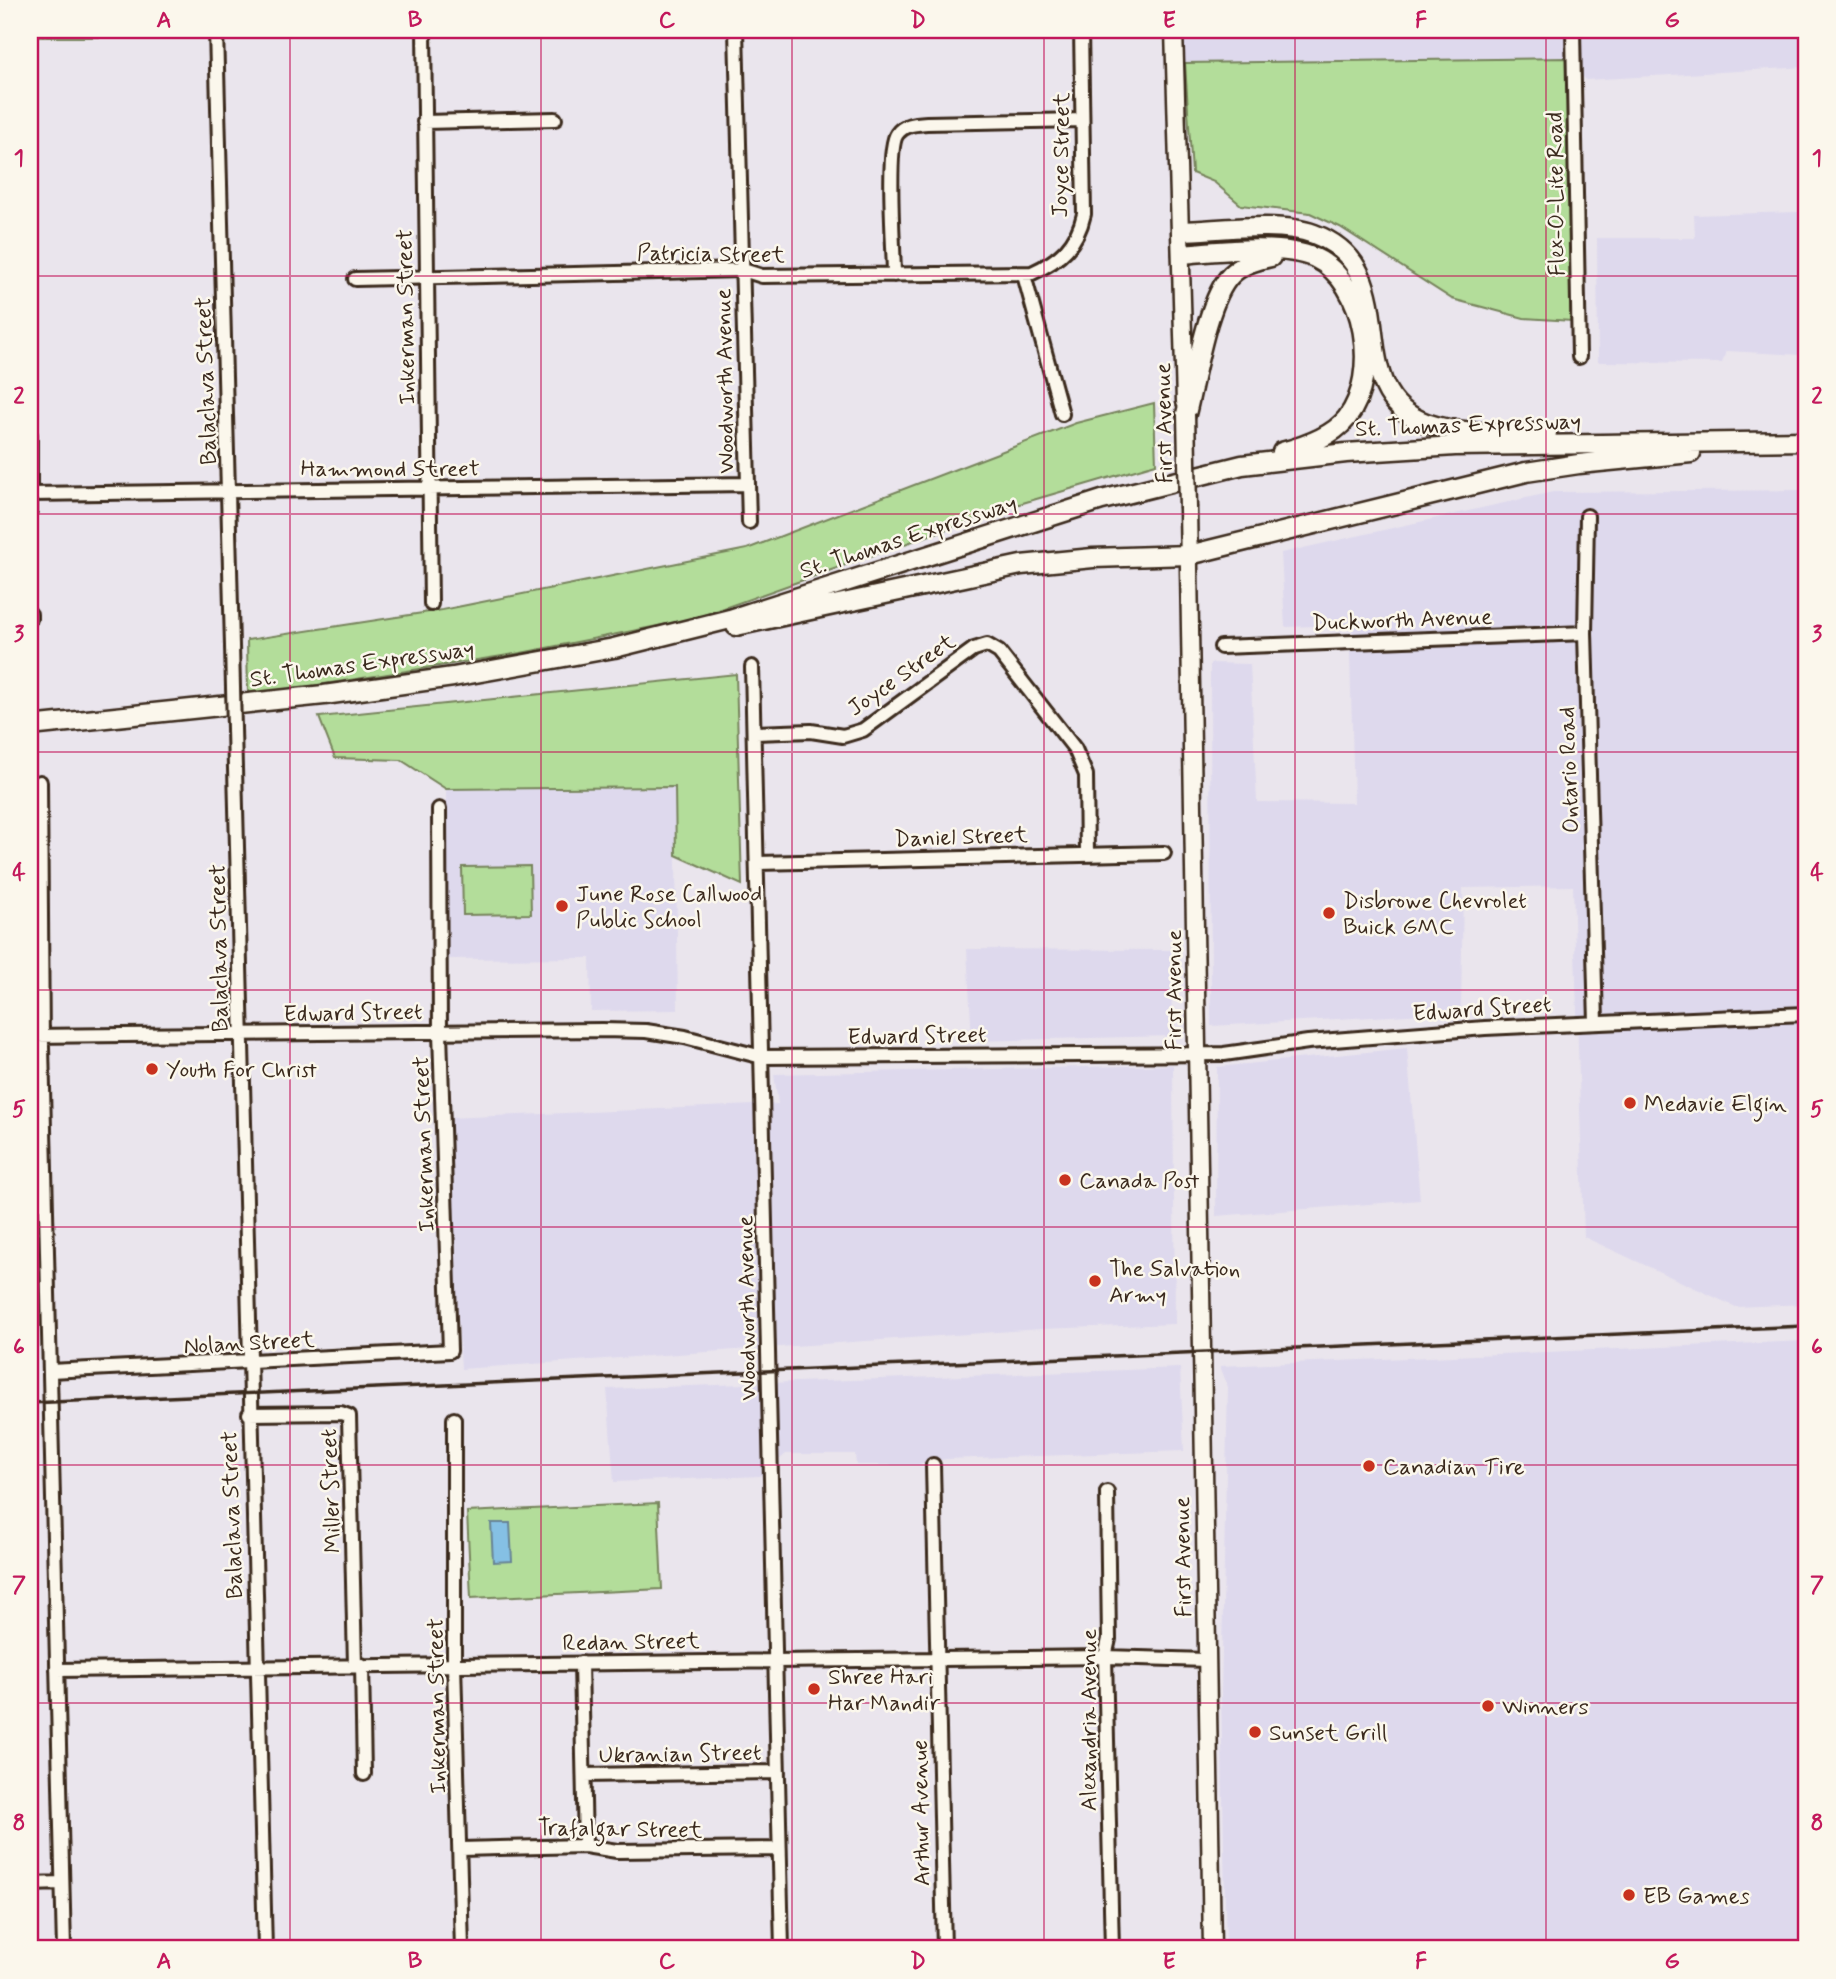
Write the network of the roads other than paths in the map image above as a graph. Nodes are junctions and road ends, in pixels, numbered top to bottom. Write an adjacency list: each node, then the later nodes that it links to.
1 (216, 30): 28 (street, Balaclava Street)
2 (424, 30): 9 (street, Inkerman Street)
3 (736, 30): 13 (street, Woodworth Avenue)
4 (1081, 30): 8 (street, Joyce Street)
5 (1174, 30): 10 (main road, First Avenue)
6 (1573, 30): 18 (street, Flex-O-Lite Road)
7 (555, 119): 9 (street)
8 (1082, 120): 14 (street); 15 (street, Joyce Street)
9 (424, 122): 16 (street, Inkerman Street)
10 (1182, 231): 11 (main road, First Avenue); 23 (highway)
11 (1182, 254): 12 (highway); 20 (main road, First Avenue)
12 (1303, 255): 20 (highway); 25 (highway)
13 (743, 270): 14 (street, Patricia Street); 16 (street, Patricia Street); 26 (street, Woodworth Avenue)
14 (894, 275): 15 (street, Patricia Street)
15 (1024, 275): 19 (street)
16 (425, 277): 17 (street, Patricia Street); 27 (street, Inkerman Street)
17 (355, 279)
18 (1579, 358)
19 (1062, 414)
20 (1186, 414): 33 (main road, First Avenue, bridge)
21 (30, 435): 29 (street)
22 (1806, 441): 23 (highway, St. Thomas Expressway)
23 (1669, 443): 25 (highway, St. Thomas Expressway)
24 (1806, 447): 33 (highway)
25 (1242, 465): 39 (highway, St. Thomas Expressway)
26 (748, 484): 27 (street, Hammond Street); 32 (street, Woodworth Avenue)
27 (429, 489): 28 (street, Hammond Street); 34 (street, Inkerman Street)
28 (229, 490): 29 (street, Hammond Street); 51 (street, Balaclava Street, bridge)
29 (32, 494): 30 (street)
30 (30, 511)
31 (1587, 516): 37 (street, Ontario Road)
32 (749, 522)
33 (1189, 555): 39 (highway); 53 (main road, First Avenue)
34 (431, 604)
35 (30, 614): 36 (street)
36 (30, 619)
37 (1585, 633): 38 (street, Duckworth Avenue); 49 (street, Ontario Road)
38 (1221, 647)
39 (614, 648): 41 (highway, St. Thomas Expressway)
40 (752, 667): 42 (street, Woodworth Avenue)
41 (30, 726)
42 (755, 733): 46 (street, Joyce Street); 47 (street, Woodworth Avenue)
43 (40, 782): 52 (street)
44 (439, 808): 50 (street, Inkerman Street)
45 (1164, 853): 46 (street, Daniel Street)
46 (1087, 854): 47 (street, Daniel Street)
47 (758, 863): 54 (street, Woodworth Avenue)
48 (1806, 1014): 49 (street, Edward Street)
49 (1596, 1022): 53 (street, Edward Street)
50 (440, 1032): 51 (street, Edward Street); 54 (street, Edward Street); 55 (street, Inkerman Street)
51 (241, 1034): 52 (street, Edward Street); 56 (street, Balaclava Street)
52 (36, 1036): 57 (street)
53 (1196, 1053): 54 (street, Edward Street); 65 (main road, First Avenue)
54 (762, 1057): 64 (street, Woodworth Avenue)
55 (450, 1351): 56 (street, Nolan Street)
56 (248, 1363): 57 (street, Nolan Street); 58 (street, Balaclava Street)
57 (50, 1371): 70 (street)
58 (249, 1414): 68 (street, Miller Street); 69 (street, Balaclava Street)
59 (454, 1419): 67 (street, Inkerman Street)
60 (933, 1465): 63 (street, Arthur Avenue)
61 (1107, 1492): 62 (street, Alexandria Avenue)
62 (1105, 1657): 63 (street, Redan Street); 65 (street, Redan Street); 84 (street, Alexandria Avenue)
63 (937, 1658): 64 (street, Redan Street); 83 (street, Arthur Avenue)
64 (775, 1660): 66 (street, Redan Street); 72 (street, Woodworth Avenue)
65 (1207, 1660): 85 (main road, First Avenue)
66 (581, 1663): 67 (street, Redan Street); 73 (street)
67 (454, 1664): 68 (street, Redan Street); 75 (street, Inkerman Street)
68 (359, 1665): 69 (street, Redan Street); 71 (street)
69 (257, 1666): 70 (street, Redan Street); 80 (street, Balaclava Street)
70 (57, 1670): 77 (street)
71 (364, 1773)
72 (778, 1773): 73 (street, Ukranian Street); 76 (street, Woodworth Avenue)
73 (584, 1776): 74 (street)
74 (585, 1846): 75 (street, Trafalgar Street); 76 (street, Trafalgar Street)
75 (461, 1849): 81 (street, Inkerman Street)
76 (779, 1849): 82 (street, Woodworth Avenue)
77 (62, 1883): 78 (street); 79 (street)
78 (30, 1884)
79 (64, 1949)
80 (265, 1949)
81 (462, 1949)
82 (782, 1949)
83 (944, 1949)
84 (1112, 1949)
85 (1212, 1949)

